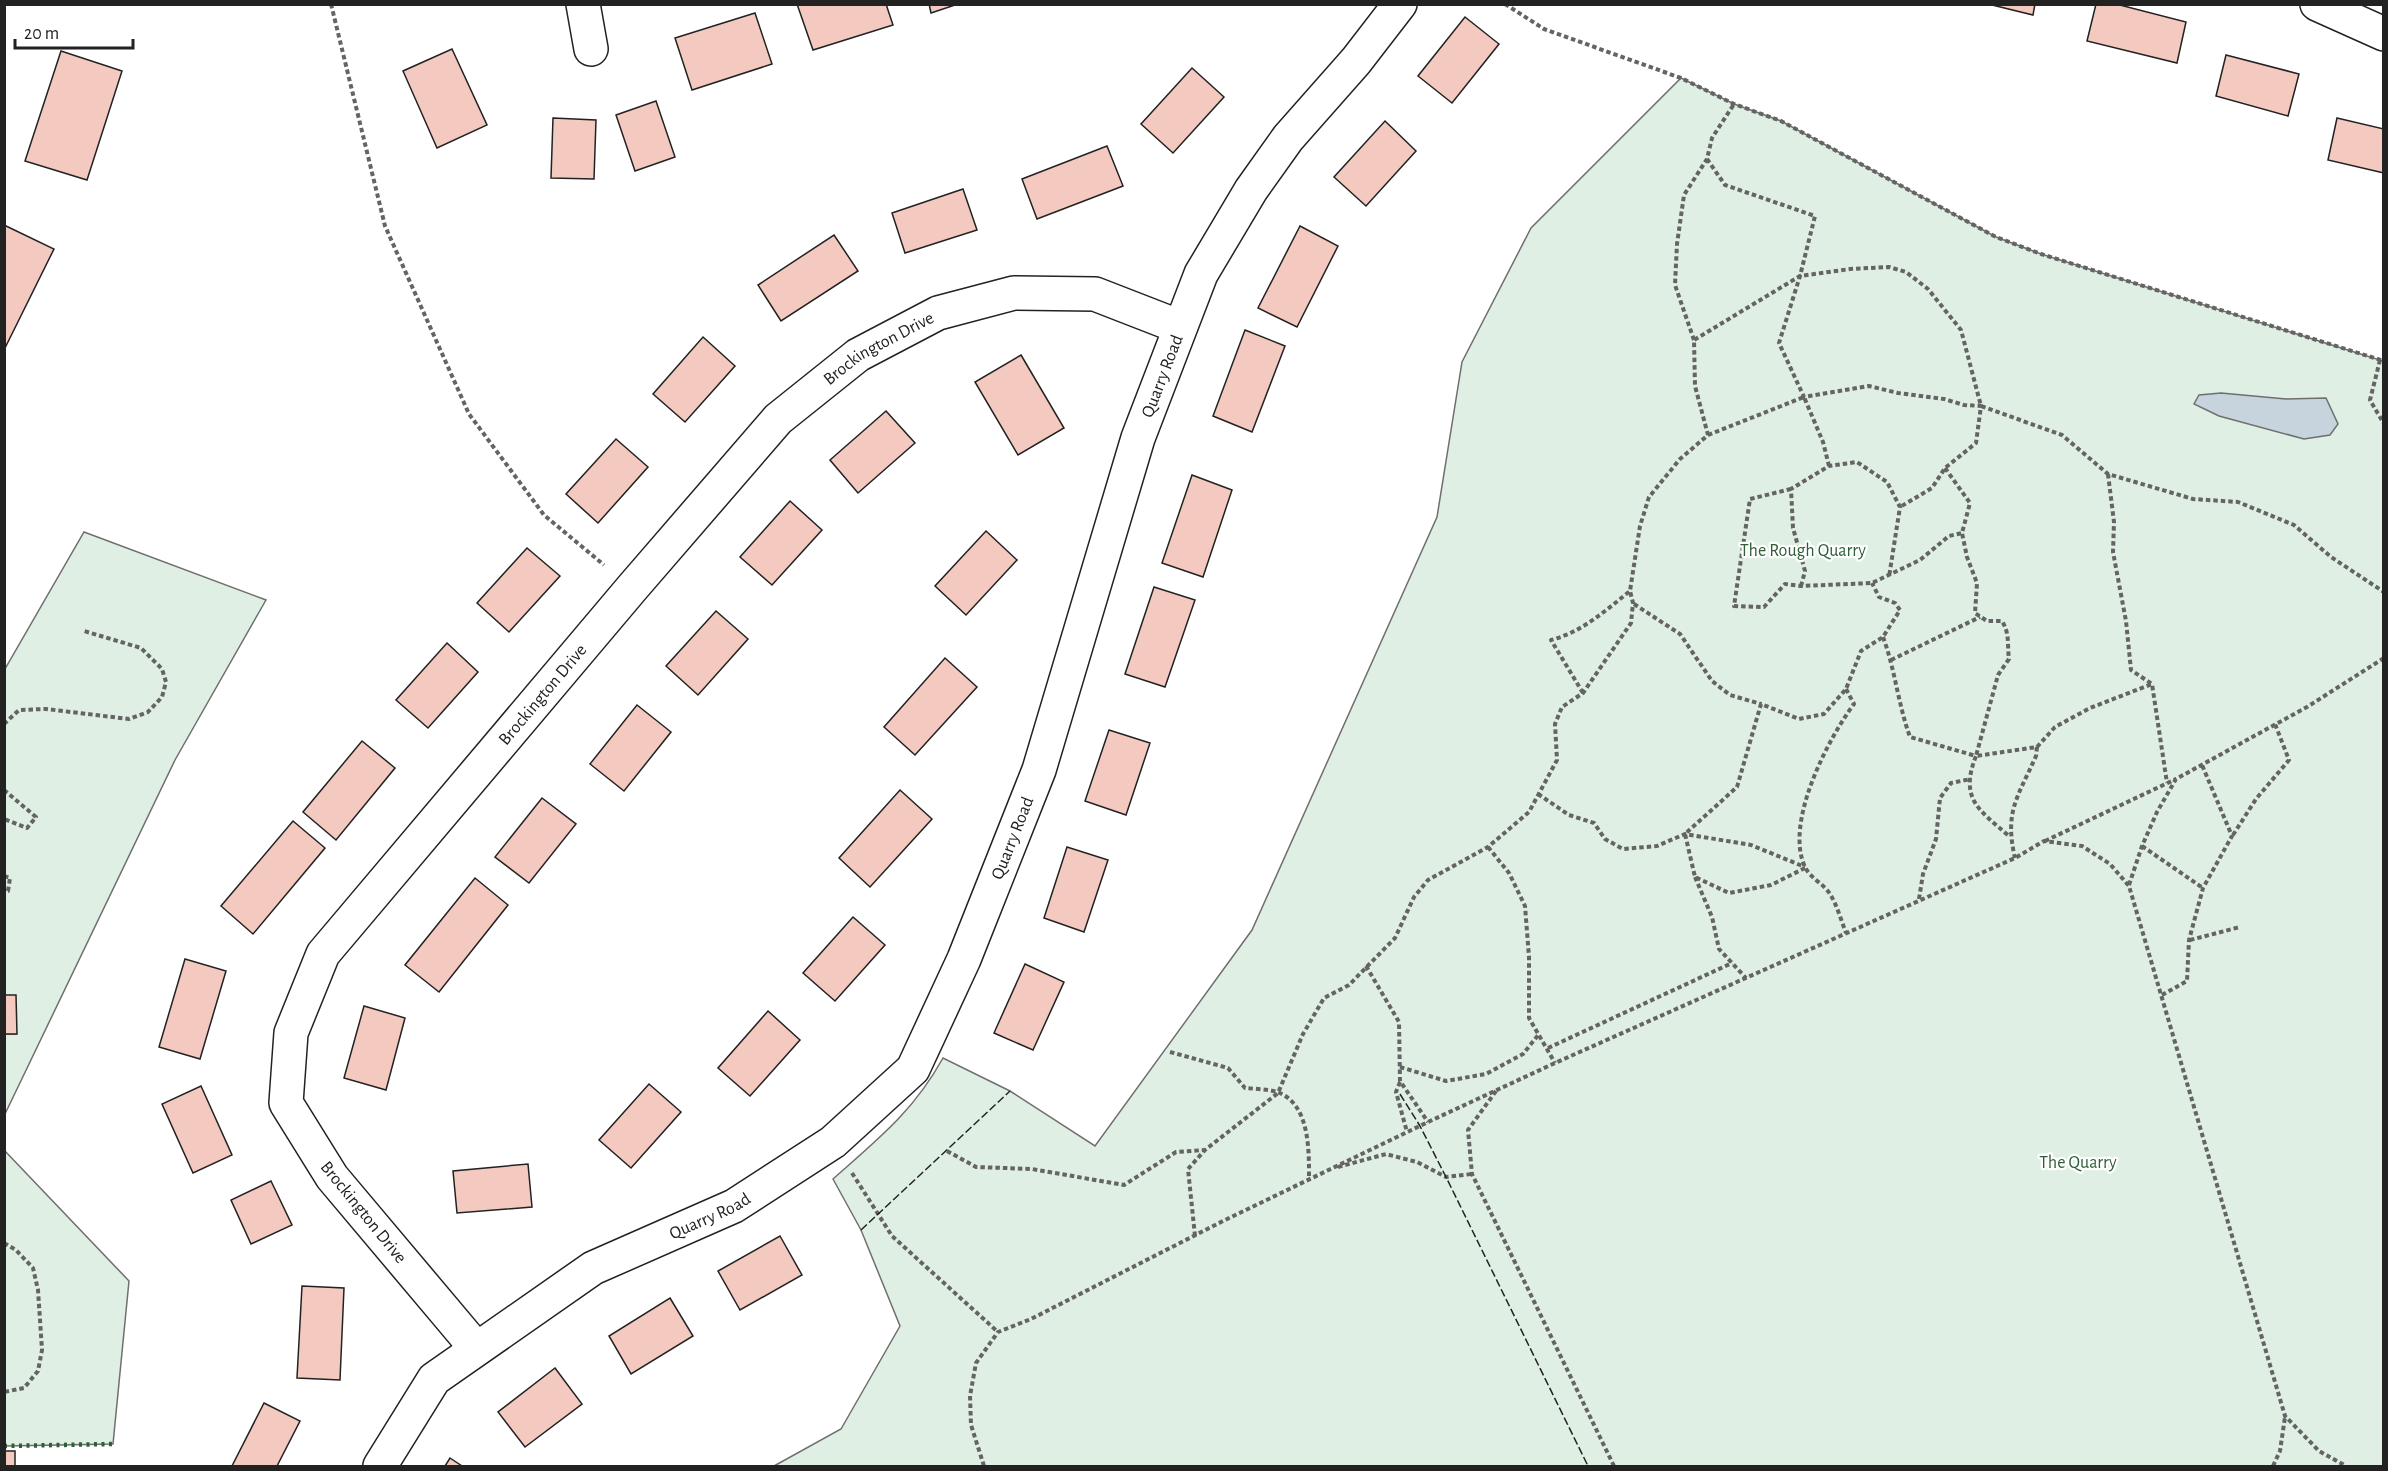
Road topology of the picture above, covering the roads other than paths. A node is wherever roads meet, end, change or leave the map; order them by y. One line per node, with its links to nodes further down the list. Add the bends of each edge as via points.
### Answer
1 (583, 4): 5 (street)
2 (1400, 4): 6 (street, Quarry Road, via 1288,138 1251,190 1201,274)
3 (2318, 4): 4 (street)
4 (2369, 22)
5 (591, 49)
6 (1180, 327): 7 (street, Quarry Road, via 1137,438 1039,770 964,959 913,1069 833,1142 734,1206 592,1268); 7 (street, Brockington Drive, via 1095,294 1014,293 938,313 858,355 778,419 323,954 291,1033 286,1104 332,1178)
7 (476, 1348): 8 (street, Quarry Road, via 434,1379)
8 (380, 1467)

